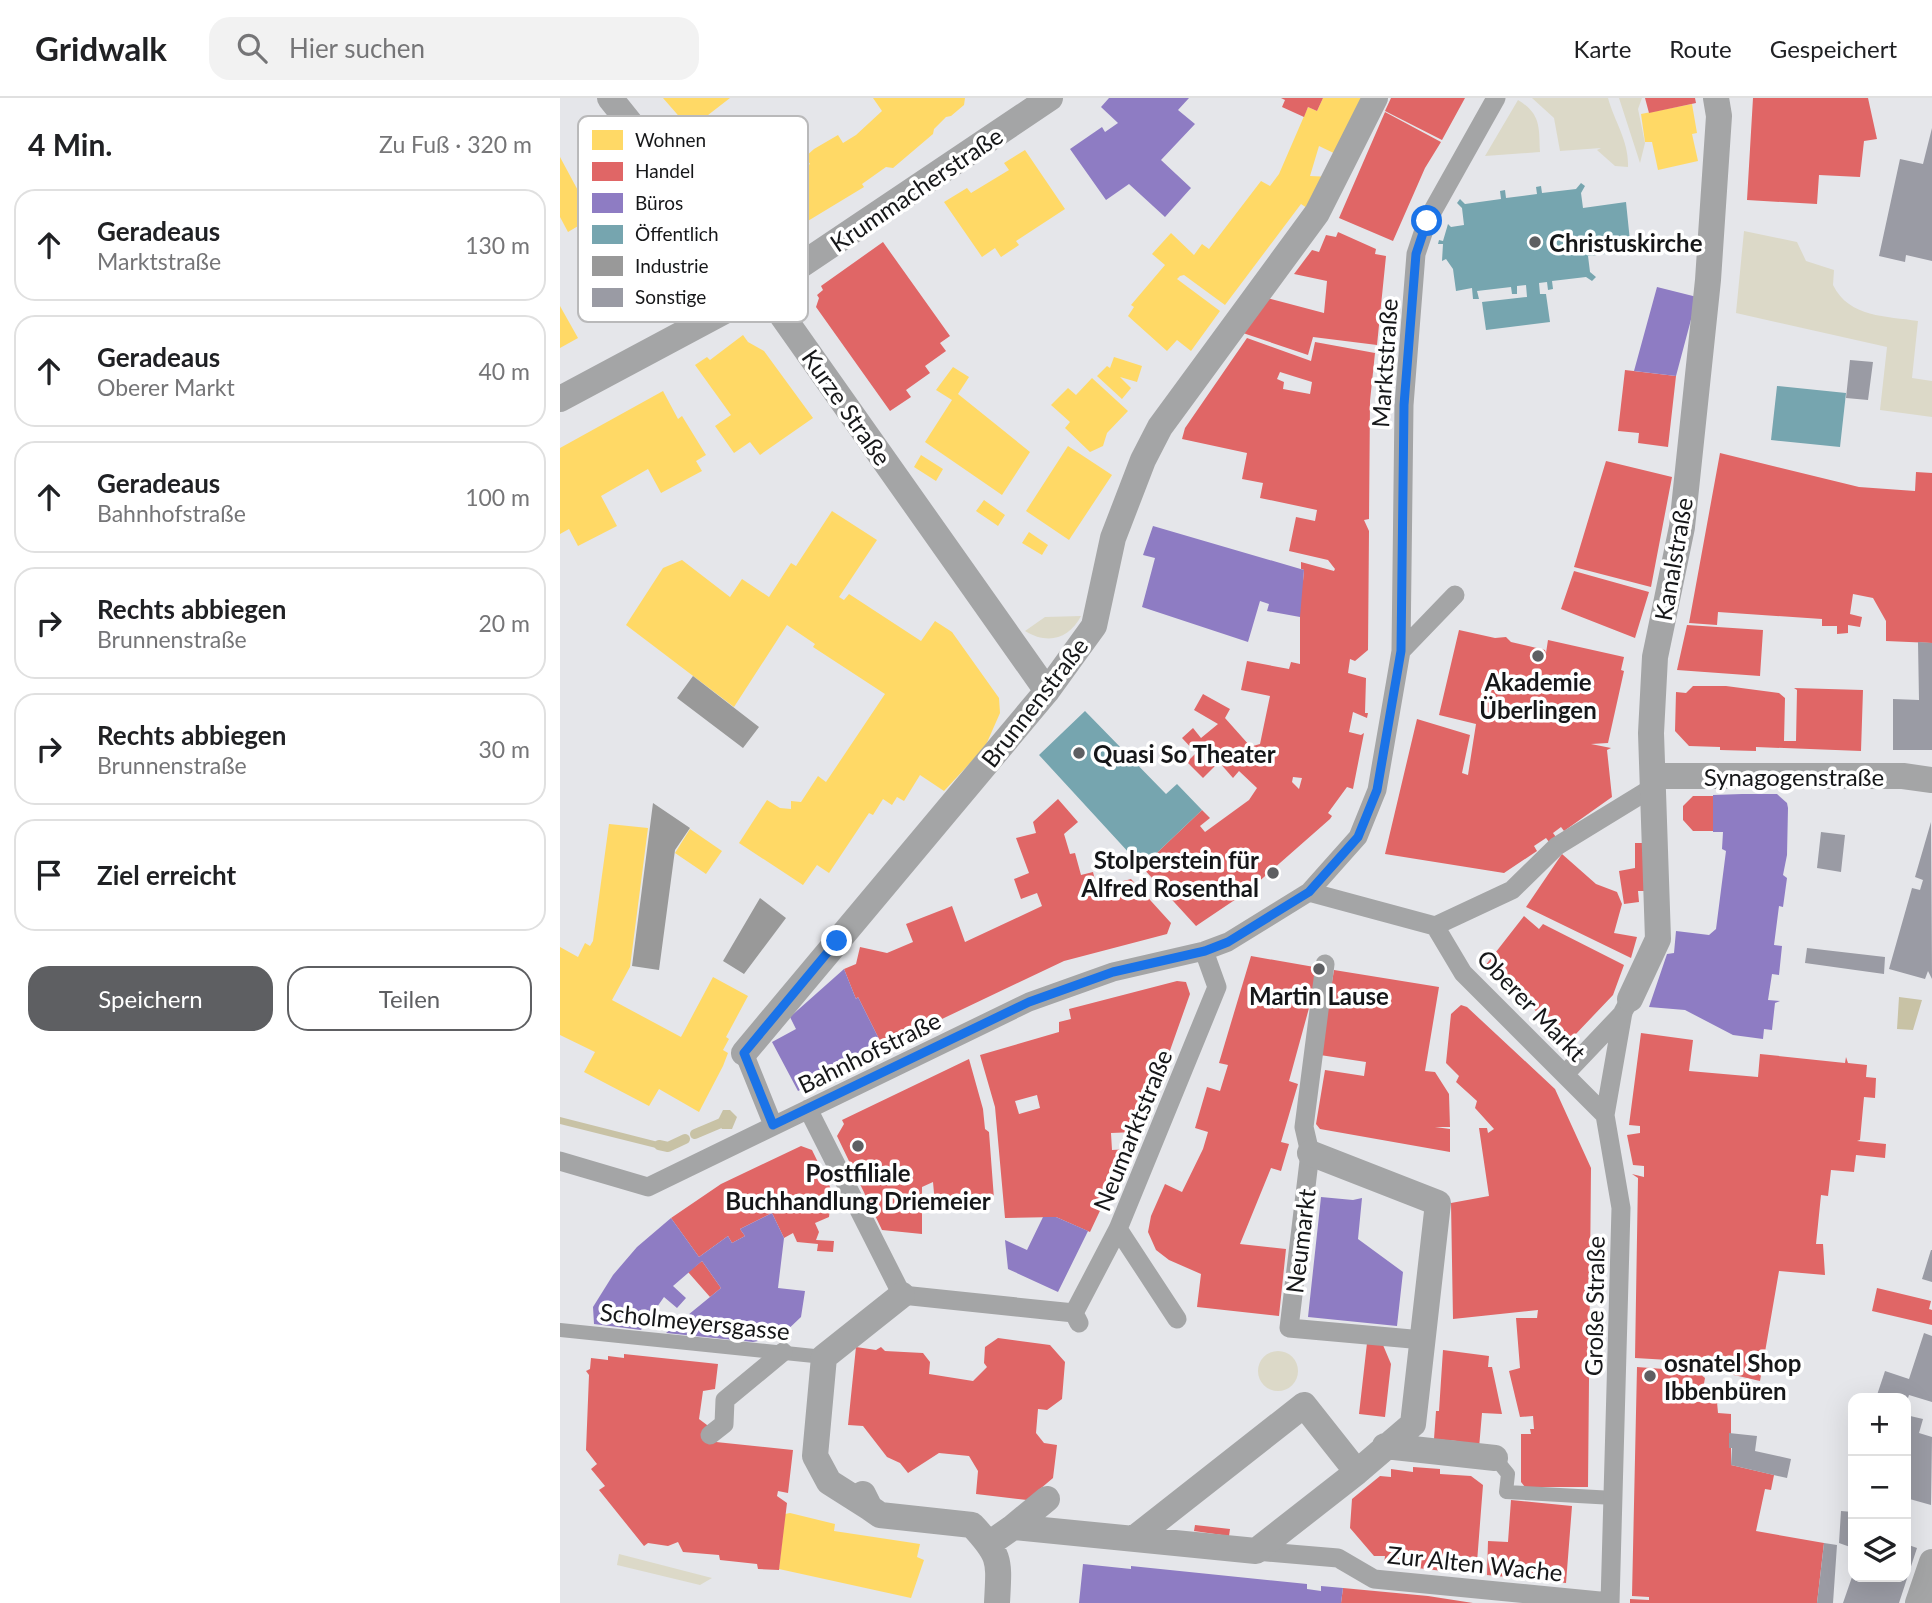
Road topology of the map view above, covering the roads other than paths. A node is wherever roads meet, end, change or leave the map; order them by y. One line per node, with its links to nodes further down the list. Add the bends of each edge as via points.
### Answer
1 (610, 98): 6 (street, Kurze Straße)
2 (1050, 98): 7 (street, Krummacherstraße)
3 (1375, 98): 13 (street, Brunnenstraße, via 1317,213 1160,427 1113,538 1094,626)
4 (1496, 98): 12 (street, Marktstraße, via 1427,221 1416,254 1404,405)
5 (1716, 98): 15 (street, Kanalstraße, via 1719,116 1708,280 1682,527 1655,657 1651,733)
6 (625, 116)
7 (808, 260)
8 (703, 322): 10 (street, Krummacherstraße)
9 (787, 322): 13 (street, Kurze Straße)
10 (560, 399)
11 (1455, 595): 12 (street)
12 (1401, 651): 16 (street, Marktstraße, via 1377,790 1358,837)
13 (1047, 691): 21 (street, Brunnenstraße)
14 (1932, 780): 15 (street, Synagogenstraße, via 1903,776)
15 (1655, 781): 17 (street, via 1557,846 1512,890); 20 (street, Kanalstraße, via 1658,939)
16 (1309, 892): 17 (street); 18 (street, via 1228,942)
17 (1435, 926): 22 (street, Oberer Markt, via 1463,973)
18 (1205, 951): 23 (street, Bahnhofstraße, via 1113,972 1029,1002); 28 (street, Neumarktstraße, via 1217,987)
19 (1325, 964): 26 (street, Neumarkt, via 1304,1127)
20 (1627, 1006): 22 (street); 24 (street, Große Straße)
21 (744, 1053): 25 (street, Brunnenstraße)
22 (1565, 1074): 24 (street, Oberer Markt)
23 (808, 1109): 25 (street, Bahnhofstraße); 29 (street)
24 (1605, 1115): 39 (street, Große Straße, via 1621,1208)
25 (773, 1125): 27 (street, Bahnhofstraße, via 648,1186)
26 (1310, 1153): 32 (street, via 1438,1203); 32 (street, Neumarkt, via 1289,1328)
27 (560, 1161)
28 (1118, 1229): 29 (street, Neumarktstraße, via 1077,1318); 30 (street, via 1133,1264)
29 (902, 1295): 34 (street)
30 (1177, 1319)
31 (560, 1331): 33 (lane, Scholmeyersgasse)
32 (1423, 1340): 36 (street, via 1413,1423)
33 (783, 1352): 34 (lane, Scholmeyersgasse); 35 (street, via 725,1400 724,1424)
34 (824, 1357): 43 (street, via 815,1456 829,1482 866,1500 880,1515 972,1525)
35 (710, 1435)
36 (1385, 1447): 37 (street); 38 (street)
37 (1495, 1458): 39 (lane, via 1508,1474 1506,1492)
38 (1357, 1472): 42 (street, via 1304,1405); 44 (street)
39 (1614, 1498): 46 (street, Große Straße)
40 (1047, 1499): 41 (street)
41 (1013, 1527): 42 (street); 43 (street)
42 (1136, 1537): 44 (street)
43 (989, 1544): 47 (street, via 999,1560)
44 (1256, 1551): 46 (street, Zur Alten Wache, via 1338,1558 1374,1578)
45 (1932, 1562): 48 (street)
46 (1610, 1602)
47 (997, 1603)
48 (1919, 1603)

